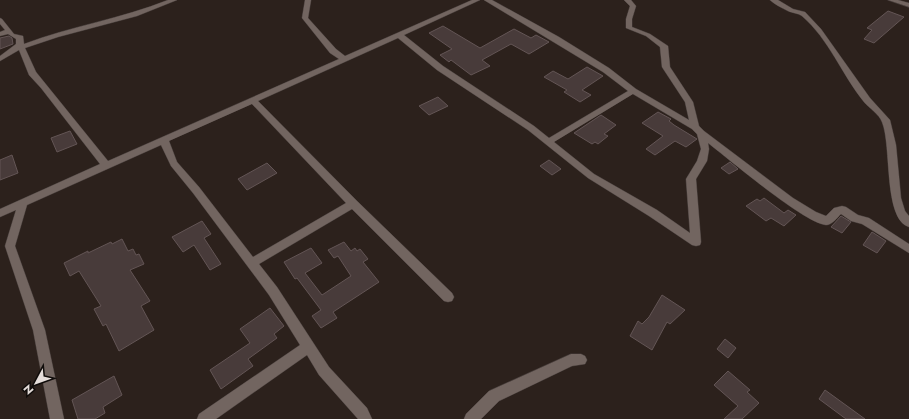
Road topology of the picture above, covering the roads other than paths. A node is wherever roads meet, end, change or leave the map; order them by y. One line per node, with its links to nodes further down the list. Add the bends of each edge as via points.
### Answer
1 (173, 0): 13 (street, via 125,18 61,33)
2 (308, 0): 15 (street, via 305,18 333,51)
3 (477, 0): 12 (street)
4 (487, 0): 16 (street, via 606,70)
5 (627, 0): 18 (street, via 633,6 629,28 648,35 664,46 666,67 689,102)
6 (773, 0): 25 (street, via 791,10 803,13 819,30 866,100 886,120 892,145 896,198 900,212)
7 (891, 0): 8 (street)
8 (909, 5)
9 (0, 20): 10 (street)
10 (10, 31): 11 (street); 13 (street, via 12,35 20,38)
11 (0, 34)
12 (399, 35): 15 (street); 20 (street, via 440,68)
13 (19, 48): 14 (street); 21 (street, via 32,73)
14 (0, 59)
15 (345, 59): 17 (street)
16 (633, 91): 18 (street); 20 (street)
17 (253, 100): 19 (street); 23 (street)
18 (698, 130): 20 (street, via 704,144 704,155 692,179 696,242 590,176); 26 (street, via 772,188 812,215 828,221 842,210)
19 (164, 140): 21 (street); 27 (street, via 174,164)
20 (548, 142)
21 (106, 165): 22 (street)
22 (23, 202): 24 (street); 31 (street, via 10,246 39,330)
23 (353, 204): 27 (street); 28 (street)
24 (0, 213)
25 (909, 222)
26 (909, 249)
27 (252, 263): 29 (street)
28 (448, 297)
29 (309, 346): 32 (street); 33 (street, via 324,371)
30 (581, 360): 34 (street, via 571,360 494,396)
31 (57, 419)
32 (204, 419)
33 (365, 419)
34 (471, 419)

